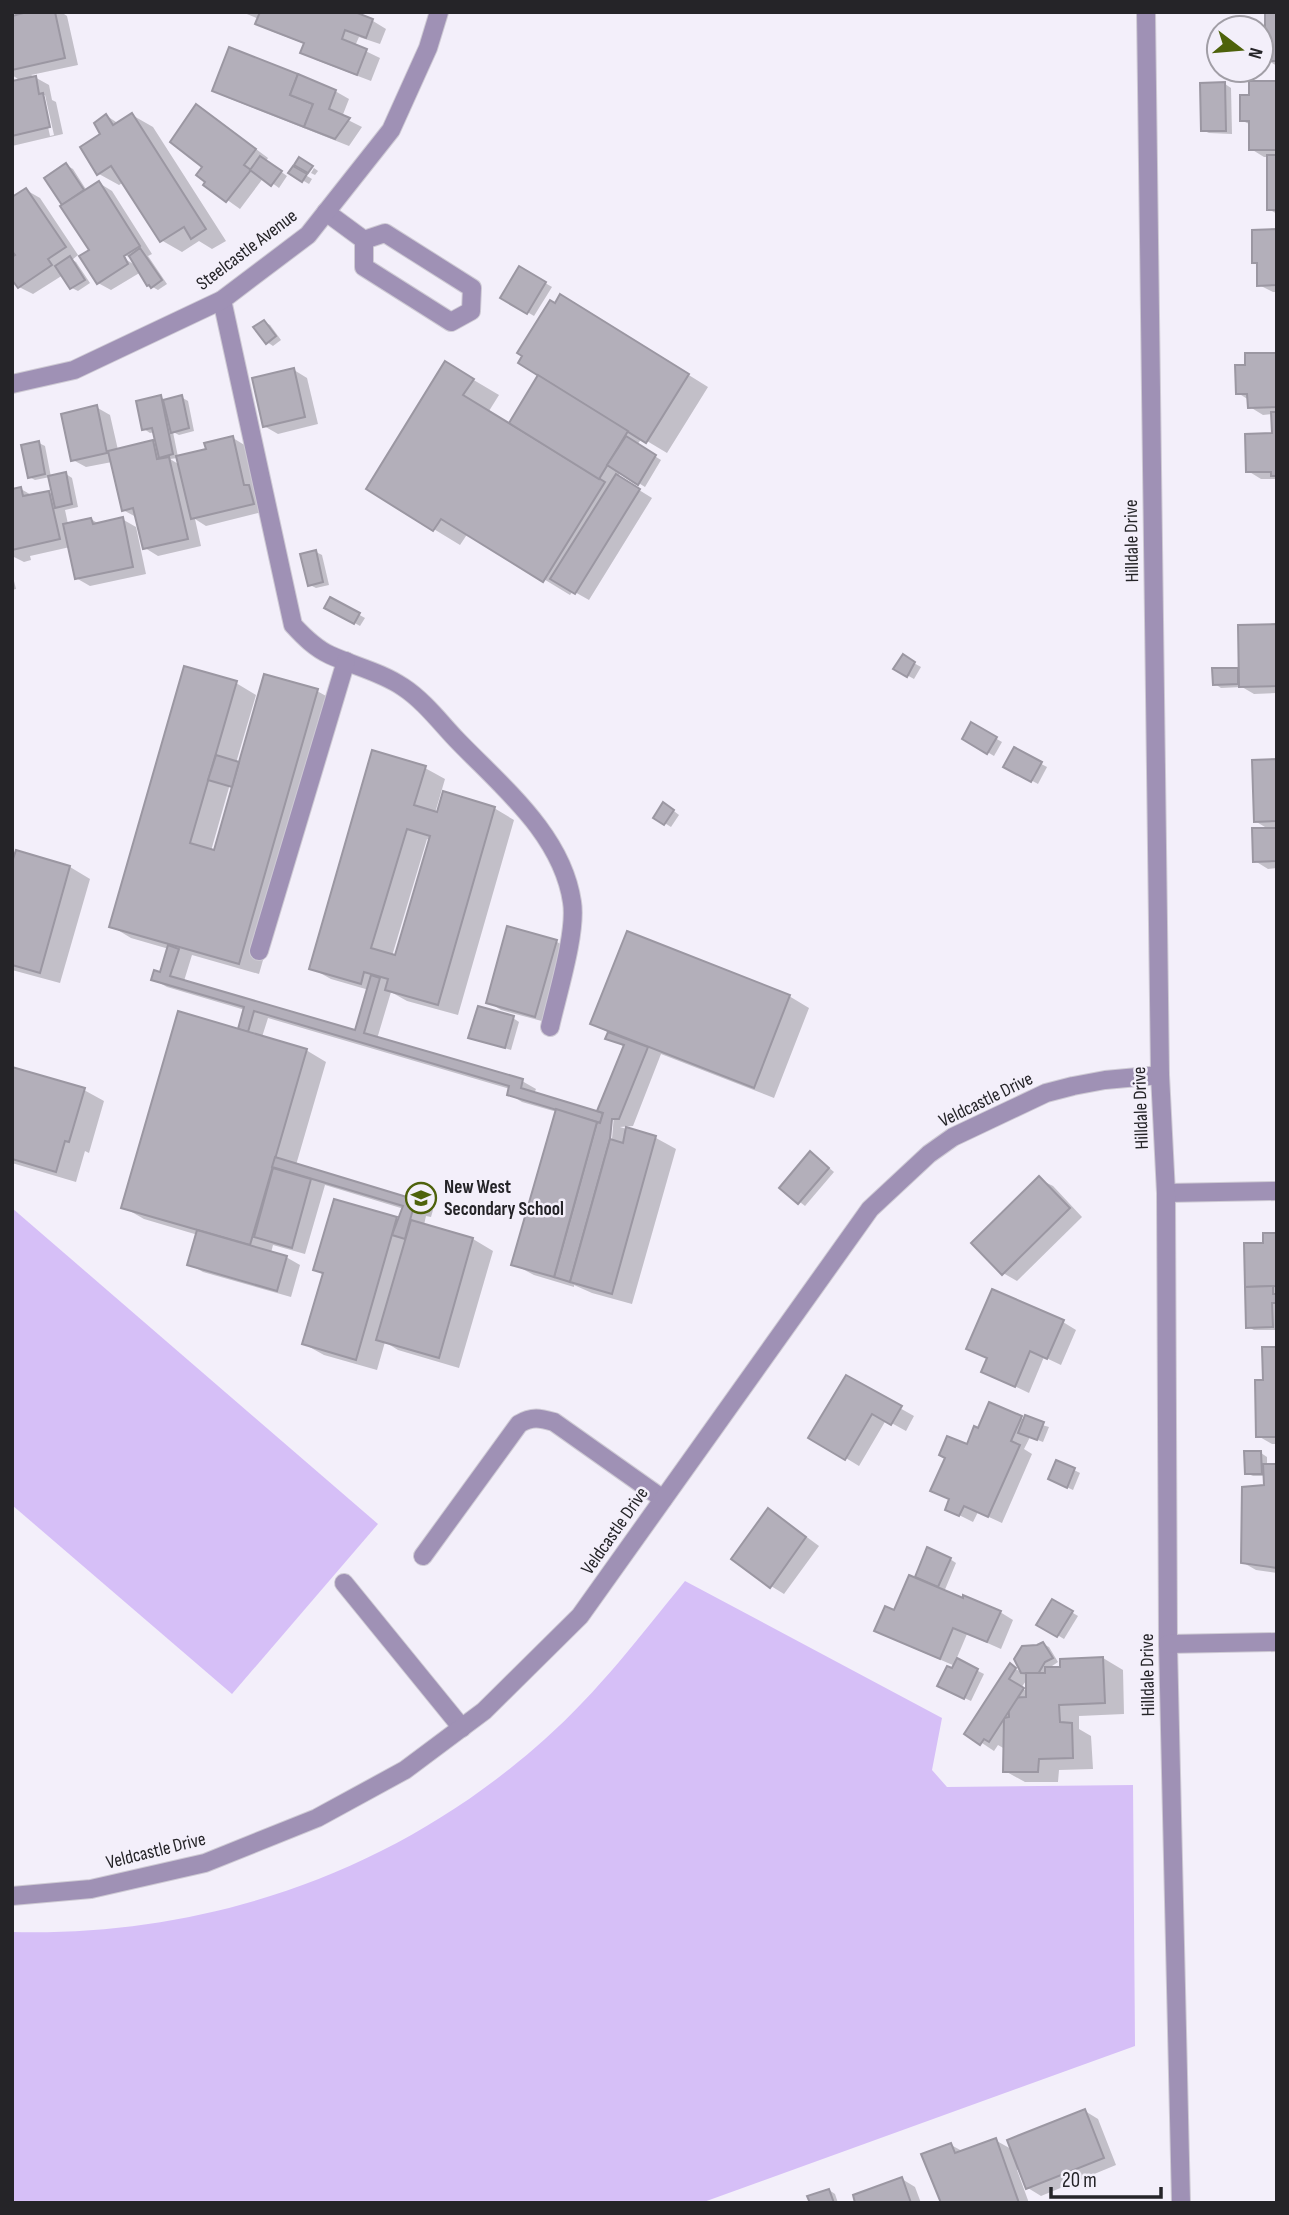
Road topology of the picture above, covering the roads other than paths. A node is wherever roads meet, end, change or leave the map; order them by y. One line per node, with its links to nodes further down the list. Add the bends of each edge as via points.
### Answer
1 (439, 12): 3 (street, Steelcastle Avenue, via 391,131)
2 (1146, 12): 10 (street, Hilldale Drive)
3 (326, 212): 4 (street); 5 (street, Steelcastle Avenue, via 308,235)
4 (364, 240): 4 (street, via 385,233 472,288 471,311 451,322 364,267)
5 (222, 300): 6 (street, Steelcastle Avenue, via 74,370); 7 (street, via 293,625 308,641)
6 (12, 384)
7 (346, 661): 8 (street); 9 (street, via 404,688 523,808 552,845 573,904)
8 (260, 951)
9 (550, 1027)
10 (1160, 1075): 12 (street, Hilldale Drive); 13 (street, Veldcastle Drive, via 1105,1080 1046,1093 953,1137 929,1154 870,1209)
11 (1277, 1191): 12 (street)
12 (1166, 1193): 17 (street, Hilldale Drive)
13 (663, 1499): 14 (street, via 554,1422 528,1419 519,1424); 18 (street, Veldcastle Drive, via 580,1615)
14 (423, 1556)
15 (344, 1583): 18 (street)
16 (1277, 1642): 17 (street)
17 (1168, 1644): 20 (street, Hilldale Drive)
18 (462, 1728): 19 (street, Veldcastle Drive, via 405,1770 317,1818 205,1863 92,1889)
19 (12, 1896)
20 (1181, 2203)

